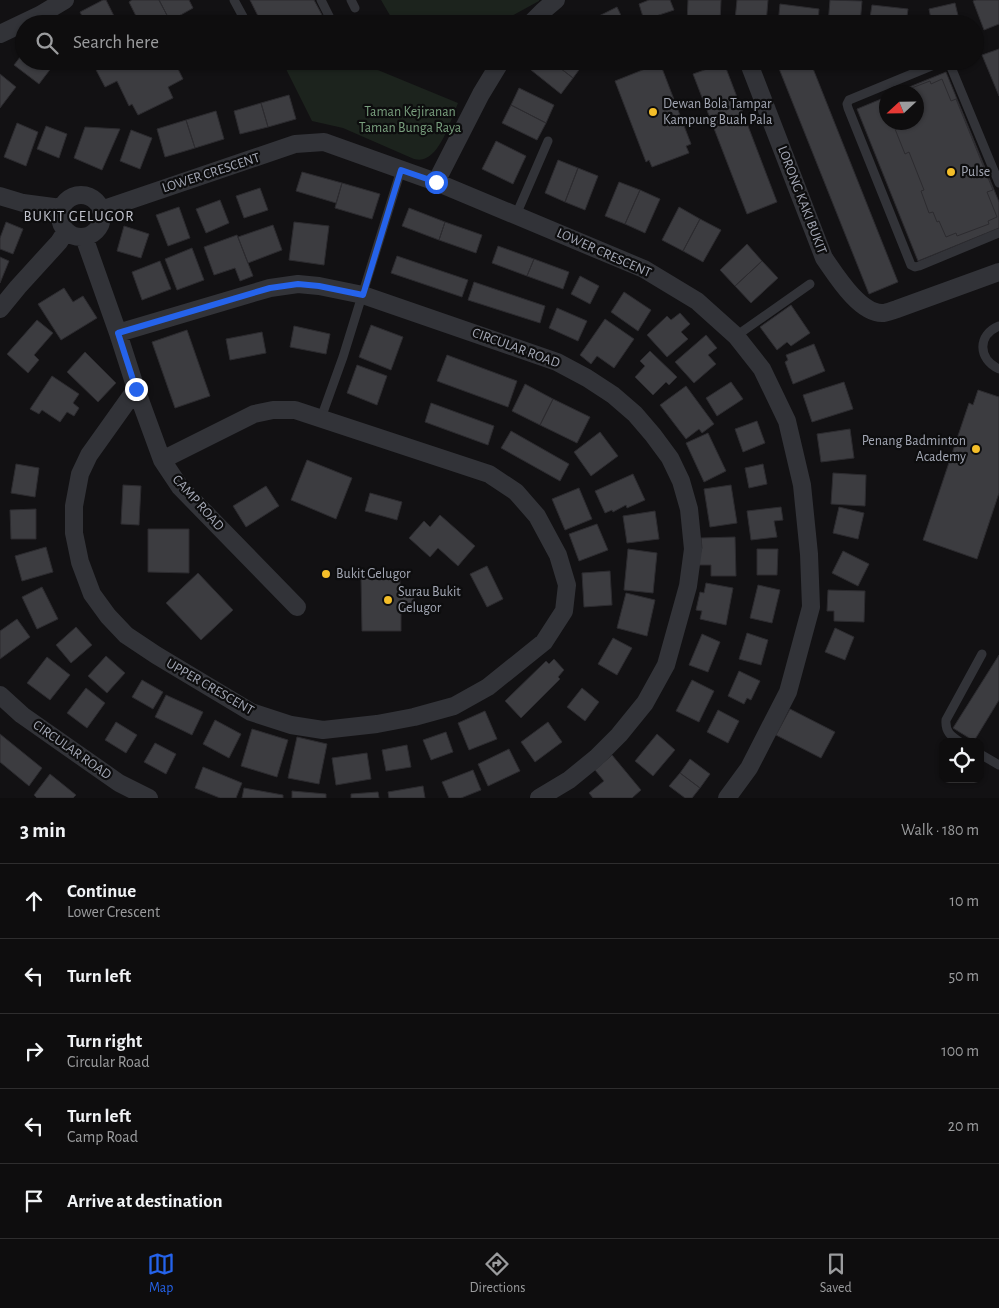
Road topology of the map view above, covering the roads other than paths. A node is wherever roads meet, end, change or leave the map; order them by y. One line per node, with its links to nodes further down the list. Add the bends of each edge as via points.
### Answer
1 (65, 0): 5 (street)
2 (234, 0): 6 (lane)
3 (556, 0): 8 (street)
4 (325, 1): 7 (lane)
5 (38, 15)
6 (242, 15)
7 (330, 15)
8 (538, 15)
9 (15, 26): 10 (street)
10 (0, 34)
11 (496, 70): 17 (street)
12 (751, 70): 26 (street, LORONG KAKI BUKIT, via 824,258 858,302 882,313)
13 (922, 70): 24 (lane, via 849,100 847,104 911,265 919,266)
14 (952, 70): 18 (lane)
15 (548, 141): 22 (lane)
16 (401, 170): 17 (street, LOWER CRESCENT); 21 (street, LOWER CRESCENT, via 324,142 295,144); 28 (lane)
17 (436, 182): 22 (street, LOWER CRESCENT)
18 (999, 183)
19 (0, 196): 20 (street)
20 (61, 208): 21 (street, via 69,198 82,195 94,199); 23 (street, via 60,220)
21 (101, 210): 25 (street, via 101,224)
22 (516, 215): 32 (street, LOWER CRESCENT, via 644,269 696,301)
23 (66, 231): 25 (street); 29 (street)
24 (999, 233)
25 (84, 237): 31 (street, CAMP ROAD)
26 (999, 272)
27 (810, 284): 32 (lane)
28 (363, 295): 31 (street, CIRCULAR ROAD, via 298,284 270,288); 35 (lane); 44 (street, CIRCULAR ROAD, via 557,362 587,378 635,414 670,458 682,481 693,549 688,586 666,665 645,703 619,735 569,780)
29 (0, 309)
30 (999, 326): 33 (lane, via 986,334 983,348 988,361)
31 (118, 333): 34 (street, CAMP ROAD)
32 (736, 336): 45 (street, LOWER CRESCENT, via 762,369 787,421 802,485 811,607 788,692 749,768)
33 (999, 369)
34 (136, 389): 35 (street, UPPER CRESCENT, via 89,455 80,474 74,506 74,533 92,594 126,635 251,712 291,725 323,730 414,717 454,706 488,688 544,642 564,611 567,585 558,555 537,516 516,492 489,474); 36 (street, CAMP ROAD)
35 (321, 418): 36 (street, UPPER CRESCENT, via 295,410 254,414)
36 (162, 460): 37 (street, CAMP ROAD, via 180,487)
37 (297, 607)
38 (982, 654): 40 (lane, via 946,720 948,732)
39 (0, 695): 43 (street, CIRCULAR ROAD, via 22,715 119,783)
40 (954, 738)
41 (984, 756): 42 (lane)
42 (999, 765)
43 (149, 798)
44 (539, 798)
45 (727, 798)

